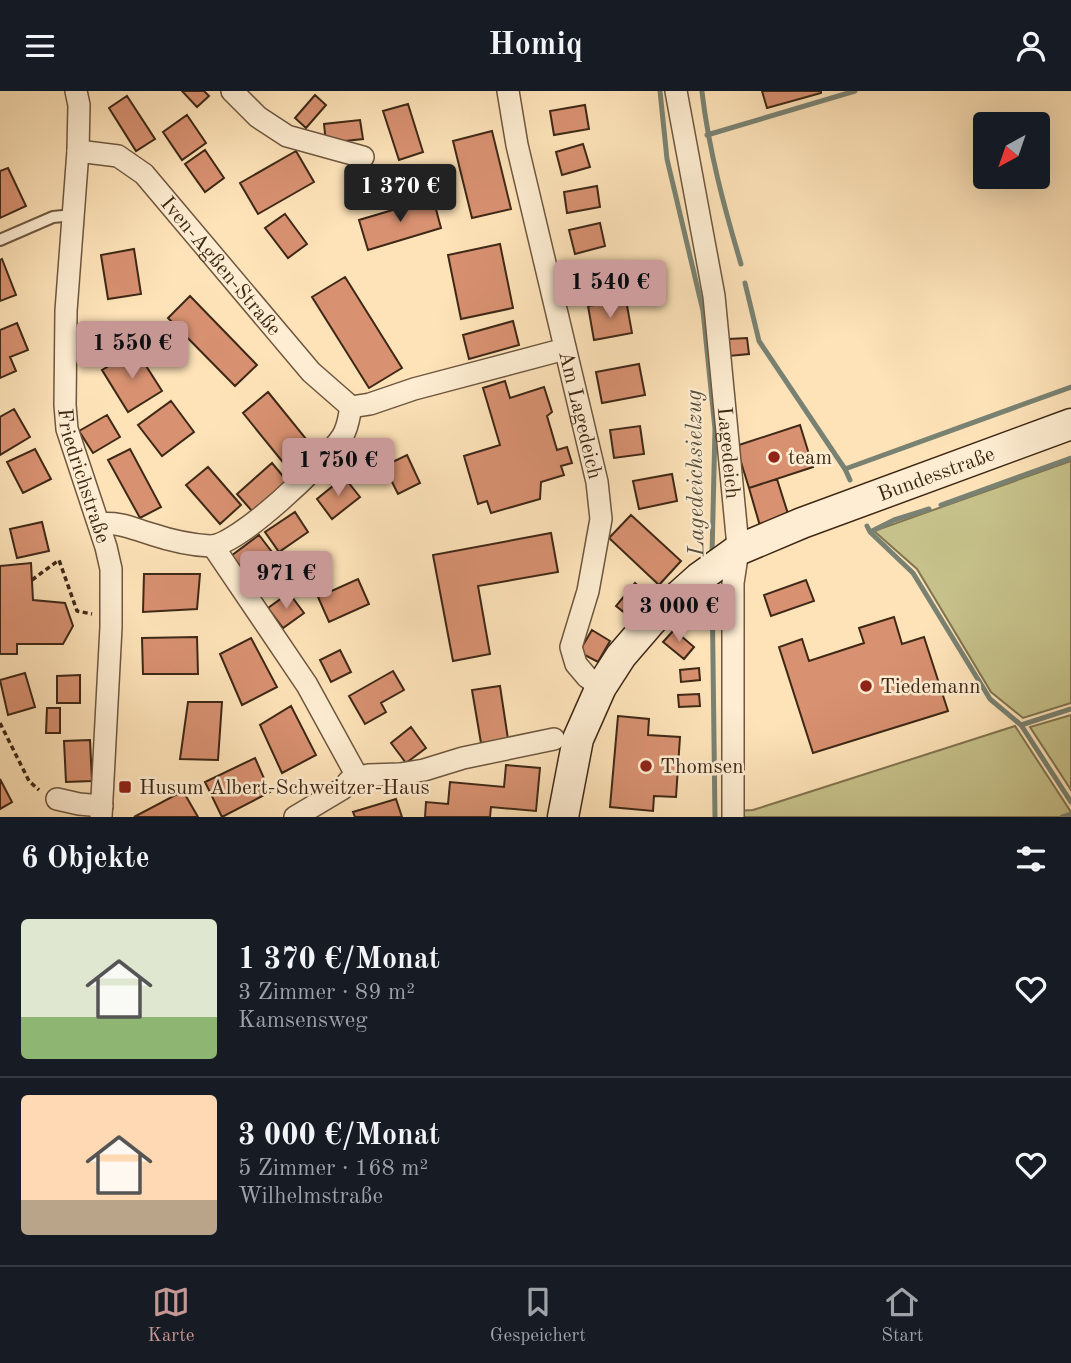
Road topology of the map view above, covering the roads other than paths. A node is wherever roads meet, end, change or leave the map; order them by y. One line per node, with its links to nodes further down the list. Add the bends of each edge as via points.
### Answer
1 (76, 91): 5 (street, Friedrichstraße)
2 (232, 91): 6 (street, via 258,117 287,136)
3 (508, 91): 9 (street, Am Lagedeich)
4 (676, 91): 14 (street, Lagedeich, via 714,296)
5 (78, 151): 7 (street, Friedrichstraße); 10 (street, Iven-Agßen-Straße, via 118,156 144,174 311,372)
6 (363, 157)
7 (73, 215): 8 (lane, via 53,217); 12 (street, Friedrichstraße, via 66,311 67,429)
8 (0, 240)
9 (565, 349): 10 (street); 15 (street, Am Lagedeich, via 597,482 601,519 588,591 571,647 576,664)
10 (351, 407): 13 (street, via 342,437 314,469 251,524)
11 (1071, 424): 14 (street, Bundesstraße)
12 (99, 524): 13 (street, via 116,522 174,541); 19 (street, Friedrichstraße, via 111,569)
13 (213, 546): 17 (street, via 307,685)
14 (738, 550): 15 (street, Bundesstraße, via 652,621); 22 (street, Lagedeich, via 733,583)
15 (601, 687): 21 (street, Bundesstraße, via 578,739)
16 (554, 739): 17 (street, via 424,769)
17 (358, 778): 20 (street)
18 (57, 799): 19 (street)
19 (102, 812)
20 (299, 816)
21 (563, 817)
22 (733, 817)

